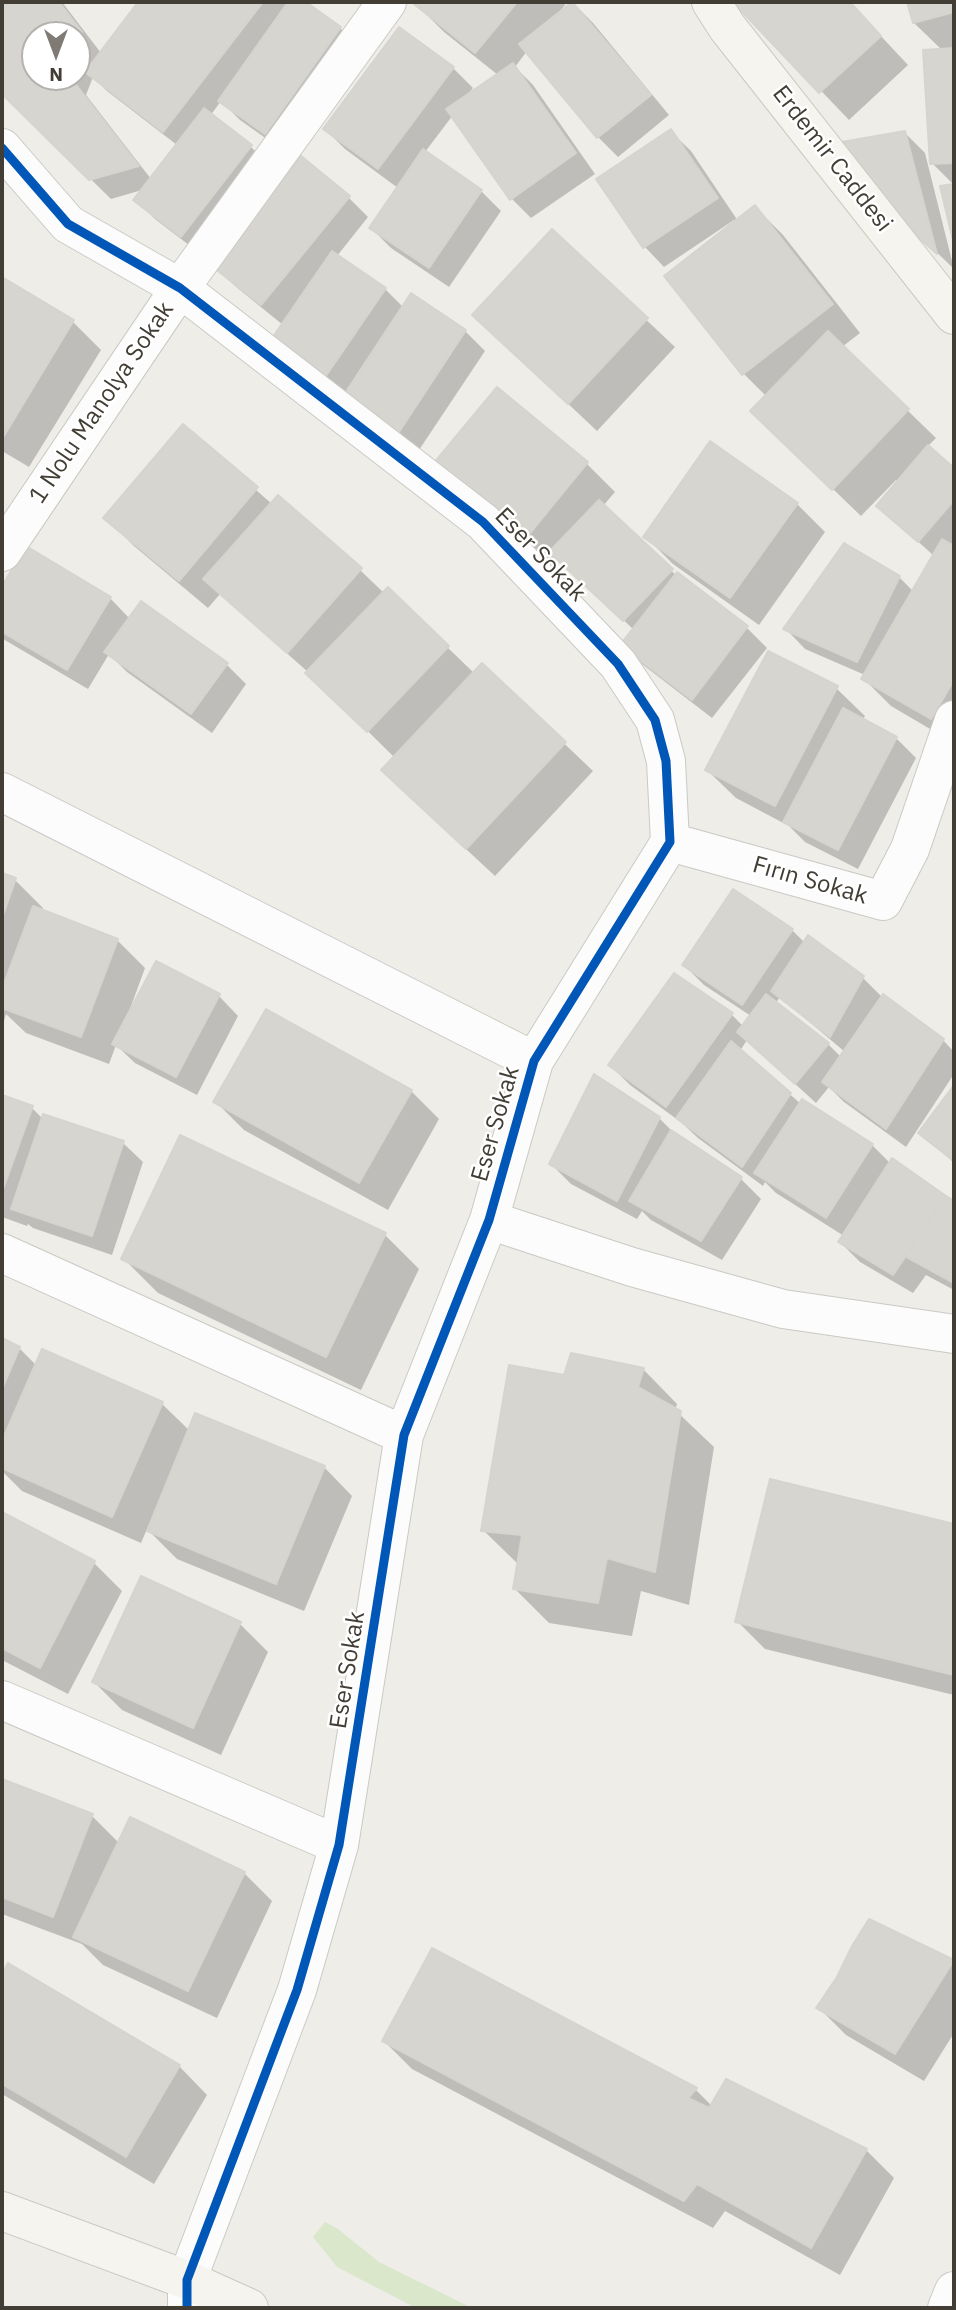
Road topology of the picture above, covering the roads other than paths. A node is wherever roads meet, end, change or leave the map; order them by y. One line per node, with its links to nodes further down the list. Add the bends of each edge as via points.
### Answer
1 (387, 2): 4 (street)
2 (711, 2): 5 (main road, Erdemir Caddesi)
3 (2, 148): 4 (street, Eser Sokak, via 68,225)
4 (180, 288): 6 (street, 1 Nolu Manolya Sokak); 9 (street, Eser Sokak, via 483,522 618,664 657,730 666,761)
5 (954, 315)
6 (2, 552)
7 (954, 720): 9 (street, Fırın Sokak, via 911,849 883,901)
8 (2, 792): 10 (street)
9 (670, 842): 10 (street, Eser Sokak)
10 (534, 1061): 11 (street, Eser Sokak)
11 (489, 1220): 13 (street, via 632,1267 783,1309); 14 (street, Eser Sokak)
12 (2, 1253): 14 (street)
13 (954, 1334)
14 (404, 1435): 16 (street, Eser Sokak)
15 (2, 1700): 16 (street)
16 (339, 1845): 19 (street, Eser Sokak, via 297,1990)
17 (2, 2211): 19 (main road)
18 (954, 2291): 21 (street)
19 (187, 2294): 20 (main road)
20 (249, 2308)
21 (947, 2308)

